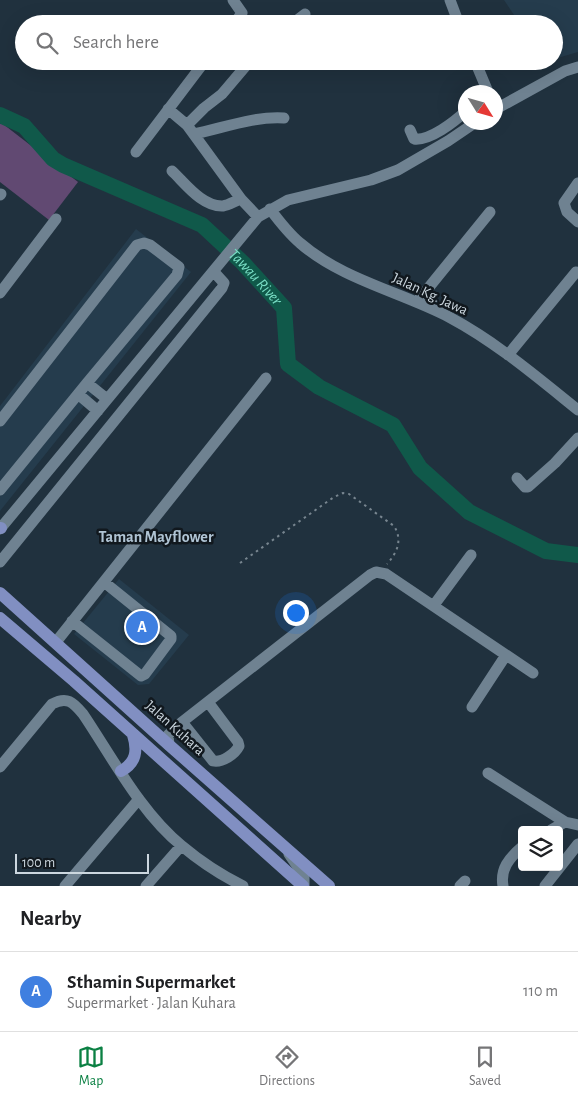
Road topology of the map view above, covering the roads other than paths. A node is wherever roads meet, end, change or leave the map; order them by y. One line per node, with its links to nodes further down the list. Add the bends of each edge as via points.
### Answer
1 (232, 0): 3 (street)
2 (450, 0): 4 (street)
3 (241, 15)
4 (456, 15)
5 (578, 67): 10 (street)
6 (198, 70): 11 (street)
7 (242, 70): 14 (street, via 222,94 204,108)
8 (478, 70): 9 (street)
9 (484, 85)
10 (503, 104)
11 (168, 110): 14 (street); 17 (street)
12 (458, 117): 15 (street, via 423,138 414,139)
13 (284, 118): 14 (street)
14 (190, 130): 20 (street)
15 (410, 130)
16 (465, 130): 21 (street, via 398,170 371,180 288,200)
17 (136, 152)
18 (172, 171): 20 (street, via 202,199 215,205 225,206)
19 (578, 183): 25 (street, via 564,203 567,212)
20 (241, 199): 23 (street)
21 (270, 209): 23 (street); 29 (street, Jalan Kg. Jawa, via 287,231 317,256)
22 (490, 212): 29 (street)
23 (258, 216): 26 (street)
24 (56, 219): 28 (street)
25 (578, 222)
26 (214, 272): 30 (street); 32 (street, via 224,283 222,288)
27 (576, 272): 31 (street)
28 (0, 293)
29 (417, 302): 31 (street, Jalan Kg. Jawa, via 466,327)
30 (144, 355): 32 (street); 36 (street)
31 (508, 355): 37 (street, Jalan Kg. Jawa)
32 (159, 366): 44 (street)
33 (266, 378): 47 (street)
34 (87, 383): 35 (street); 36 (street); 39 (street, via 177,275 179,267 150,245 137,245)
35 (78, 394): 38 (street); 42 (street)
36 (108, 400): 38 (street)
37 (578, 410)
38 (98, 411): 43 (street)
39 (0, 421)
40 (578, 438): 41 (street, via 528,487)
41 (517, 478)
42 (0, 490)
43 (0, 530): 44 (street)
44 (15, 544): 46 (street)
45 (471, 555): 49 (street)
46 (0, 562)
47 (104, 582): 51 (street); 51 (street, via 171,636 145,674 141,676)
48 (0, 593): 52 (main road, Jalan Kuhara)
49 (434, 606): 53 (street); 55 (street, via 381,572 370,575)
50 (0, 618): 58 (main road)
51 (72, 621): 52 (street)
52 (56, 642): 59 (main road, Jalan Kuhara)
53 (506, 655): 54 (street); 56 (street)
54 (533, 673)
55 (208, 702): 57 (street); 57 (street, via 238,742 238,750 220,761 213,761)
56 (472, 707)
57 (182, 722): 59 (street, via 168,735)
58 (133, 736): 61 (main road, via 136,745 133,762); 75 (main road)
59 (169, 745): 68 (main road, Jalan Kuhara)
60 (0, 767): 61 (street, via 52,704 68,700 83,714)
61 (121, 772): 63 (street)
62 (488, 773): 64 (street)
63 (139, 799): 69 (street); 72 (street)
64 (565, 822): 65 (street); 66 (street)
65 (578, 825)
66 (558, 826)
67 (578, 844): 78 (street)
68 (282, 845): 75 (street, via 304,876); 76 (main road, Jalan Kuhara)
69 (181, 846): 71 (street); 73 (street)
70 (518, 850): 77 (street, via 502,871)
71 (225, 882): 74 (street)
72 (65, 886)
73 (146, 886)
74 (243, 886)
75 (304, 886)
76 (329, 886)
77 (503, 886)
78 (545, 886)

